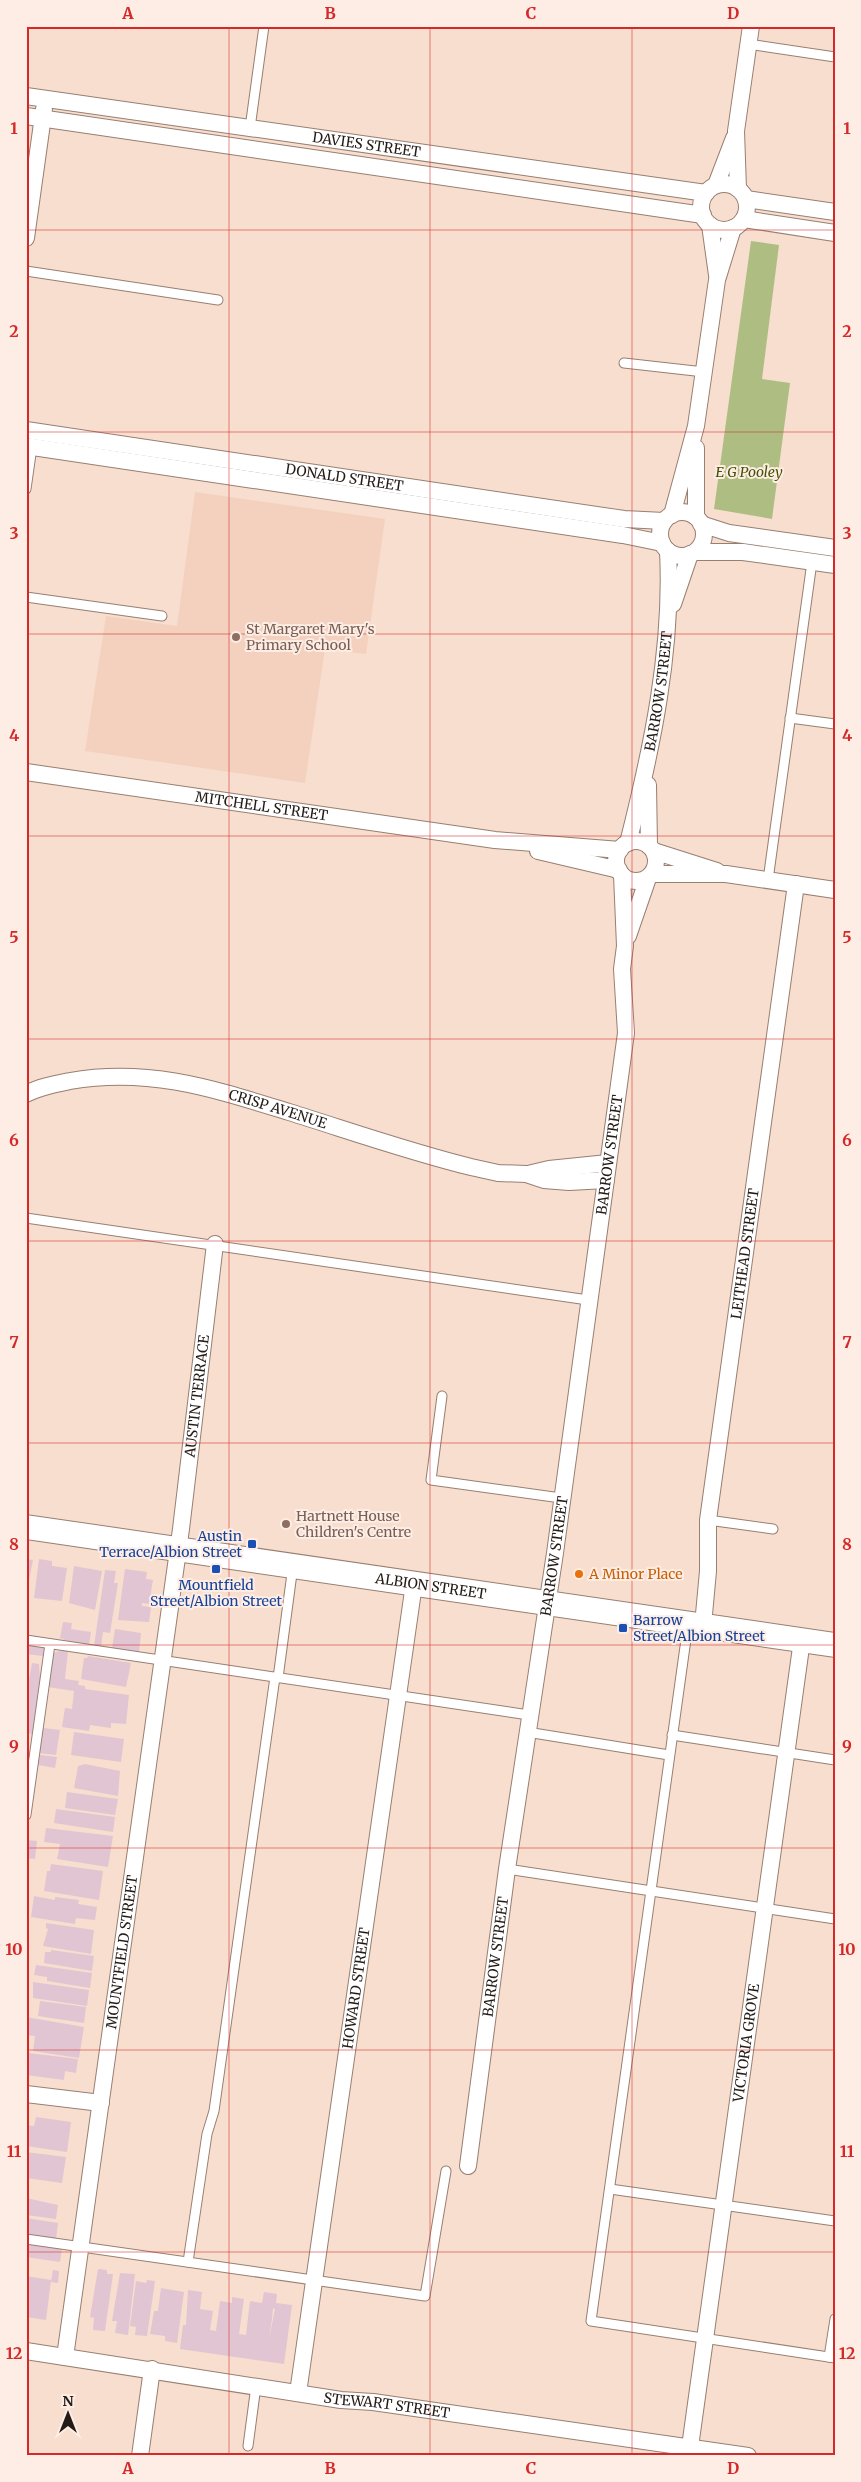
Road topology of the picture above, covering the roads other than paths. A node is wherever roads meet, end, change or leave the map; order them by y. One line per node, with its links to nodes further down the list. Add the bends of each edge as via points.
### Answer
1 (264, 26): 9 (lane)
2 (751, 26): 3 (street)
3 (748, 44): 4 (lane); 10 (street)
4 (835, 58)
5 (26, 96): 6 (street, DAVIES STREET)
6 (46, 98): 8 (street); 9 (street, DAVIES STREET)
7 (26, 116): 8 (street, DAVIES STREET)
8 (43, 119): 14 (street, DAVIES STREET, via 246,146); 17 (street)
9 (250, 128): 11 (street, DAVIES STREET)
10 (736, 131): 11 (street); 12 (street)
11 (711, 189): 12 (street, via 728,184); 14 (street, via 702,200)
12 (742, 194): 13 (street); 15 (street, via 747,212)
13 (835, 212)
14 (706, 220): 15 (street, via 721,230); 19 (street)
15 (739, 223): 16 (street); 19 (street)
16 (835, 233)
17 (26, 238)
18 (26, 271): 20 (lane)
19 (717, 280): 22 (street)
20 (218, 300)
21 (624, 363): 22 (lane)
22 (704, 372): 23 (street)
23 (696, 426): 29 (street); 30 (street)
24 (26, 430): 26 (street, DONALD STREET)
25 (29, 446): 27 (lane); 28 (street, DONALD STREET)
26 (331, 474): 28 (street); 29 (street, DONALD STREET, via 624,519)
27 (26, 489)
28 (329, 491): 31 (street, DONALD STREET)
29 (668, 518): 30 (street, via 684,512); 31 (street, via 661,528)
30 (699, 521): 32 (street, via 729,533); 33 (street, via 704,536 699,548)
31 (665, 547): 33 (street, via 679,555); 37 (street, BARROW STREET)
32 (835, 548)
33 (692, 553): 34 (street, via 743,552); 37 (street, BARROW STREET)
34 (812, 562): 35 (street); 39 (lane)
35 (835, 566)
36 (26, 597): 38 (lane)
37 (670, 613): 41 (street, BARROW STREET)
38 (162, 616)
39 (790, 718): 40 (lane); 49 (lane)
40 (835, 724)
41 (647, 771): 44 (street, BARROW STREET); 45 (street, BARROW STREET)
42 (26, 772): 43 (street, MITCHELL STREET)
43 (495, 840): 44 (street, MITCHELL STREET); 46 (street, MITCHELL STREET)
44 (624, 846): 45 (street, via 639,841); 46 (street, via 616,860)
45 (652, 848): 47 (street); 48 (street, via 656,862)
46 (620, 872): 48 (street, via 637,881); 52 (street, BARROW STREET)
47 (726, 874): 48 (street); 49 (street)
48 (650, 876): 52 (street, BARROW STREET)
49 (768, 880): 50 (street)
50 (796, 884): 51 (street); 62 (street, LEITHEAD STREET)
51 (835, 890)
52 (625, 946): 54 (street, BARROW STREET, via 622,970 626,1033)
53 (26, 1094): 55 (street, CRISP AVENUE, via 94,1077 164,1079 229,1093 444,1161)
54 (608, 1163): 55 (street, CRISP AVENUE); 56 (street, BARROW STREET)
55 (526, 1174): 56 (street, CRISP AVENUE, via 544,1180 569,1182)
56 (606, 1180): 59 (street, BARROW STREET)
57 (26, 1218): 58 (lane)
58 (215, 1244): 59 (lane); 65 (street, AUSTIN TERRACE)
59 (588, 1300): 61 (street, BARROW STREET)
60 (442, 1396): 61 (lane, via 431,1480)
61 (561, 1498): 68 (street, BARROW STREET)
62 (708, 1520): 64 (lane); 69 (street, LEITHEAD STREET, via 708,1571)
63 (26, 1527): 65 (street, ALBION STREET)
64 (773, 1529)
65 (178, 1548): 66 (street, ALBION STREET); 74 (street, MOUNTFIELD STREET)
66 (293, 1566): 67 (street, ALBION STREET); 75 (lane)
67 (414, 1584): 68 (street, ALBION STREET); 76 (street, HOWARD STREET)
68 (548, 1593): 69 (street, ALBION STREET); 77 (street, BARROW STREET)
69 (696, 1624): 71 (street, ALBION STREET); 79 (lane)
70 (26, 1640): 72 (lane)
71 (802, 1640): 73 (street, ALBION STREET); 80 (street, VICTORIA GROVE)
72 (50, 1644): 74 (lane); 83 (lane)
73 (835, 1645)
74 (163, 1661): 75 (lane); 89 (street, MOUNTFIELD STREET)
75 (277, 1677): 76 (lane); 97 (lane, via 214,2111)
76 (398, 1696): 77 (lane); 98 (street, HOWARD STREET)
77 (529, 1715): 78 (street, BARROW STREET)
78 (527, 1732): 81 (lane); 84 (street, BARROW STREET)
79 (672, 1735): 80 (lane); 81 (lane)
80 (786, 1752): 82 (lane); 86 (street, VICTORIA GROVE)
81 (669, 1755): 85 (lane)
82 (835, 1760)
83 (26, 1815)
84 (507, 1869): 85 (lane); 90 (street, BARROW STREET)
85 (650, 1892): 86 (lane); 92 (lane)
86 (764, 1908): 87 (lane); 93 (street, VICTORIA GROVE)
87 (835, 1919)
88 (26, 2094): 89 (street)
89 (101, 2103): 96 (street, MOUNTFIELD STREET)
90 (468, 2166)
91 (446, 2171): 98 (lane, via 425,2296)
92 (610, 2189): 93 (lane); 100 (lane, via 591,2321)
93 (724, 2206): 94 (lane); 100 (street, VICTORIA GROVE)
94 (835, 2221)
95 (26, 2239): 96 (lane)
96 (81, 2247): 97 (lane); 102 (street, MOUNTFIELD STREET)
97 (188, 2262): 98 (lane)
98 (314, 2280): 106 (street, HOWARD STREET)
99 (835, 2319): 103 (lane)
100 (706, 2339): 103 (lane); 108 (street, VICTORIA GROVE)
101 (26, 2351): 102 (street, STEWART STREET)
102 (65, 2356): 104 (street, STEWART STREET)
103 (832, 2357)
104 (152, 2369): 105 (street, STEWART STREET); 110 (street)
105 (256, 2386): 106 (street, STEWART STREET); 107 (lane)
106 (298, 2393): 109 (street, STEWART STREET)
107 (248, 2446)
108 (690, 2447): 109 (street, STEWART STREET); 111 (street, STEWART STREET)
109 (664, 2450)
110 (140, 2456)
111 (748, 2456)

